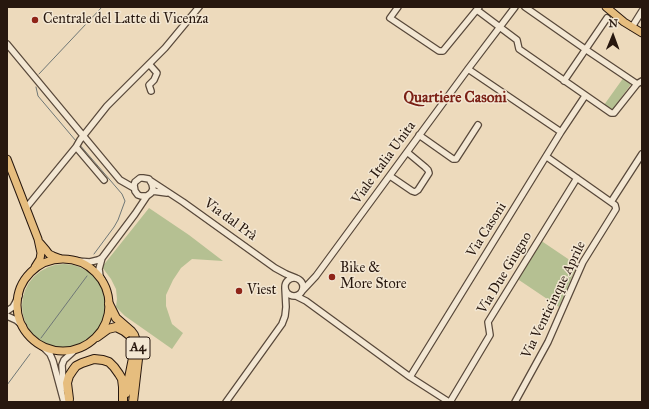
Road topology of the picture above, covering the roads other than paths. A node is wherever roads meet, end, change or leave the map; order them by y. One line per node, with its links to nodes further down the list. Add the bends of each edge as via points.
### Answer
1 (199, 7): 16 (street)
2 (398, 7): 7 (street, via 390,18 439,51 443,51)
3 (515, 7): 11 (street, Viale Italia Unita)
4 (526, 7): 15 (street)
5 (600, 7): 9 (main road)
6 (606, 7): 9 (main road)
7 (478, 9): 11 (street)
8 (642, 11): 12 (street)
9 (618, 17): 12 (main road)
10 (607, 18): 15 (street)
11 (499, 27): 17 (street, Viale Italia Unita); 18 (street, via 517,40 518,50)
12 (632, 28): 13 (main road)
13 (642, 33)
14 (7, 44): 25 (street)
15 (585, 49): 18 (street); 19 (street)
16 (149, 64): 20 (street, via 156,73 149,85); 25 (street, via 107,106)
17 (468, 69): 23 (street); 24 (street, Viale Italia Unita)
18 (564, 81): 21 (street)
19 (639, 82): 21 (street, via 611,114)
20 (151, 91)
21 (585, 96): 23 (street, Via Casoni)
22 (478, 125): 24 (street, via 456,159)
23 (561, 132): 28 (street, Via Casoni)
24 (420, 135): 26 (street, Viale Italia Unita)
25 (79, 142): 32 (street); 34 (street, via 120,180); 39 (street)
26 (407, 152): 30 (street, Viale Italia Unita); 30 (street, via 429,172 418,190 412,191)
27 (642, 154): 38 (street)
28 (546, 157): 31 (street); 61 (street, Via Casoni)
29 (7, 159): 39 (main road)
30 (390, 176): 47 (street, Viale Italia Unita)
31 (577, 178): 38 (street); 66 (street, Via Due Giugno, via 488,322 490,335)
32 (104, 180)
33 (151, 182): 34 (street, via 149,179 140,178); 35 (street); 36 (street, Via dal Prà)
34 (135, 188): 37 (street, via 141,196); 40 (street)
35 (152, 191): 36 (street, Via dal Prà); 37 (street)
36 (170, 193): 45 (street, Via dal Prà)
37 (147, 196): 40 (street)
38 (611, 202): 67 (street, Via Venticinque Aprile, via 616,209 583,262 548,342)
39 (26, 208): 41 (main road)
40 (135, 214): 42 (street)
41 (38, 239): 43 (main road, via 49,254); 46 (main road, via 41,253)
42 (102, 258): 44 (street, via 90,262); 49 (street, via 99,269)
43 (62, 260): 44 (main road); 46 (main road, via 46,263)
44 (77, 262): 49 (main road, via 94,271)
45 (275, 268): 48 (street, Via dal Prà); 50 (street, Via dal Prà)
46 (34, 269): 52 (main road, via 25,280)
47 (316, 276): 48 (street); 51 (street, Viale Italia Unita)
48 (298, 278): 50 (street, via 290,278); 51 (street, via 303,283)
49 (103, 282): 53 (main road)
50 (285, 287): 51 (street, via 288,293); 54 (street)
51 (299, 294): 54 (street, Viale Italia Unita); 61 (street)
52 (19, 296): 55 (street, via 13,307); 57 (main road, via 18,310)
53 (109, 304): 58 (main road, via 107,319); 64 (highway, A4, via 116,318 134,335 137,344 138,359)
54 (286, 308): 65 (street, via 282,324)
55 (7, 311)
56 (7, 316): 57 (street)
57 (23, 326): 59 (main road)
58 (96, 337): 60 (main road); 63 (highway, A4, via 108,329 120,328 132,340 133,357)
59 (42, 346): 60 (main road, via 58,351); 62 (street, via 50,354)
60 (75, 350): 62 (street, via 62,365)
61 (410, 377): 66 (street)
62 (67, 401): 63 (highway, via 69,376 76,366 94,359 109,362 119,374 122,379)
63 (123, 402)
64 (133, 402)
65 (226, 402)
66 (449, 402)
67 (515, 402)

